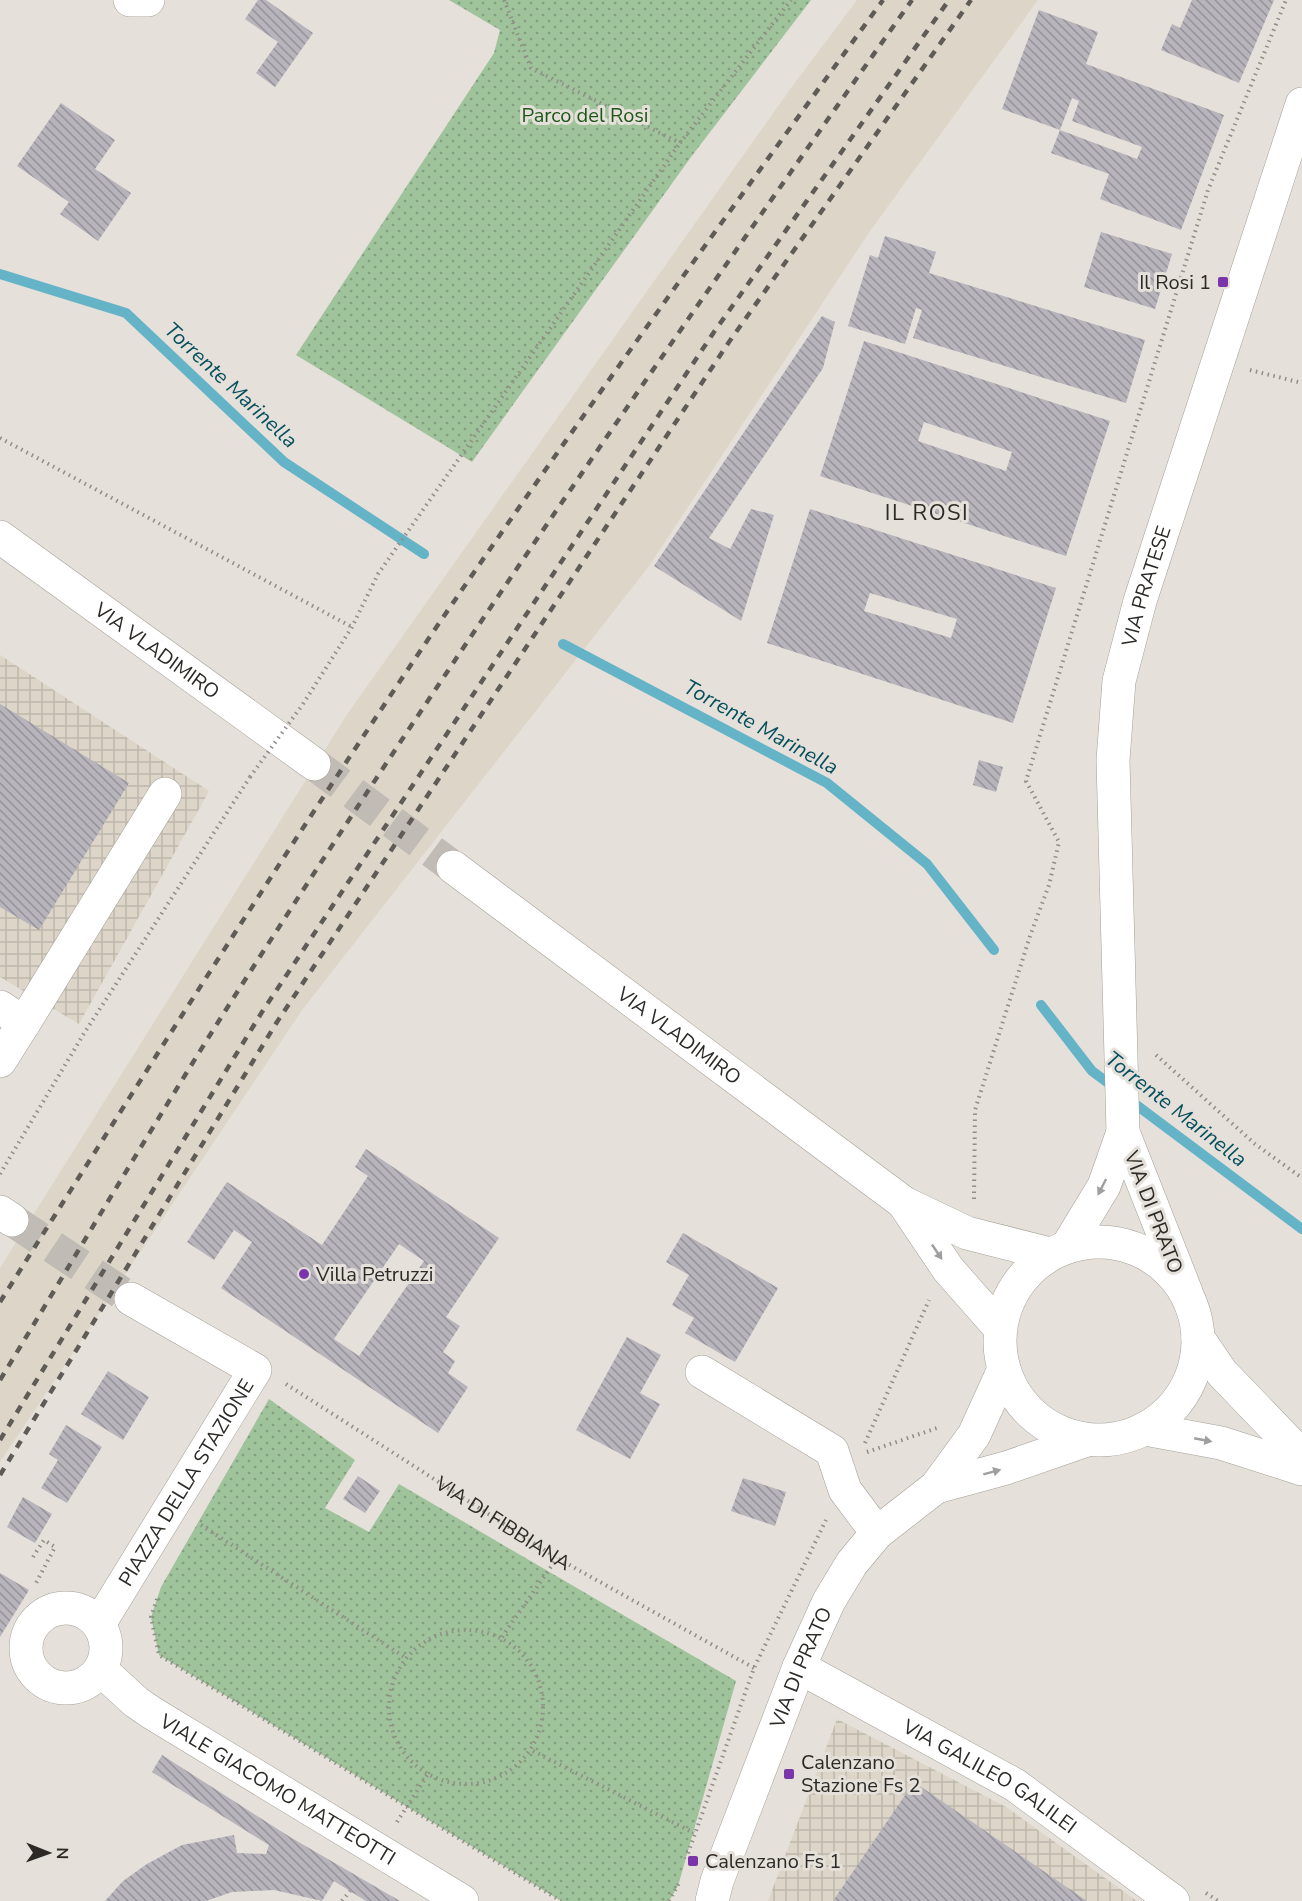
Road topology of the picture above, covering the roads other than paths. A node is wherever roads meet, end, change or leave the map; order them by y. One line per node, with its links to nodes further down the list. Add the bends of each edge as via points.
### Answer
1 (130, 0): 2 (main road)
2 (148, 0)
3 (1302, 104): 10 (main road, VIA PRATESE, via 1140,601 1119,681 1113,760)
4 (0, 537): 5 (main road, VIA VLADIMIRO)
5 (314, 764)
6 (165, 794): 8 (main road)
7 (453, 867): 12 (main road, VIA VLADIMIRO)
8 (12, 1015): 9 (main road)
9 (0, 1061)
10 (1120, 1089): 11 (main road, VIA DI PRATO)
11 (1123, 1132): 13 (main road, VIA DI PRATO, one-way to 13, via 1104,1186); 14 (main road, VIA DI PRATO)
12 (904, 1203): 13 (main road, VIA VLADIMIRO, via 967,1233); 16 (main road, VIA VLADIMIRO, one-way to 16, via 948,1269)
13 (1059, 1251): 14 (main road, VIA DI PRATO, via 1101,1241 1134,1248 1164,1266); 16 (main road, VIA DI PRATO, via 1026,1274 1009,1299)
14 (1186, 1292): 17 (main road, VIA DI PRATO)
15 (131, 1299): 26 (main road, PIAZZA DELLA STAZIONE, via 255,1370 258,1391)
16 (1000, 1328): 18 (main road, VIA DI PRATO)
17 (1198, 1338): 20 (main road, VIA DI PRATO, via 1196,1360 1184,1390 1164,1416); 22 (main road, via 1222,1373)
18 (1004, 1369): 21 (main road, VIA DI PRATO, via 1026,1409 1044,1424); 24 (main road, VIA DI PRATO, via 974,1435)
19 (702, 1372): 25 (main road, via 832,1451 845,1490)
20 (1145, 1429): 21 (main road, VIA DI PRATO, via 1117,1439); 23 (main road, one-way to 23, via 1221,1443)
21 (1087, 1440): 24 (main road, VIA DI PRATO, one-way to 21)
22 (1302, 1456)
23 (1302, 1469)
24 (936, 1487): 25 (main road, VIA DI PRATO)
25 (877, 1533): 27 (main road, VIA DI PRATO, via 852,1563 829,1601)
26 (99, 1624): 28 (main road, via 107,1646); 28 (main road, via 81,1611 60,1608 36,1621 26,1645 33,1671 54,1687 80,1687)
27 (799, 1666): 29 (main road, VIA DI PRATO); 31 (main road, VIA GALILEO GALILEI, via 1015,1785)
28 (100, 1670): 30 (main road, VIALE GIACOMO MATTEOTTI, via 152,1713)
29 (711, 1894)
30 (462, 1901)
31 (1173, 1901)

